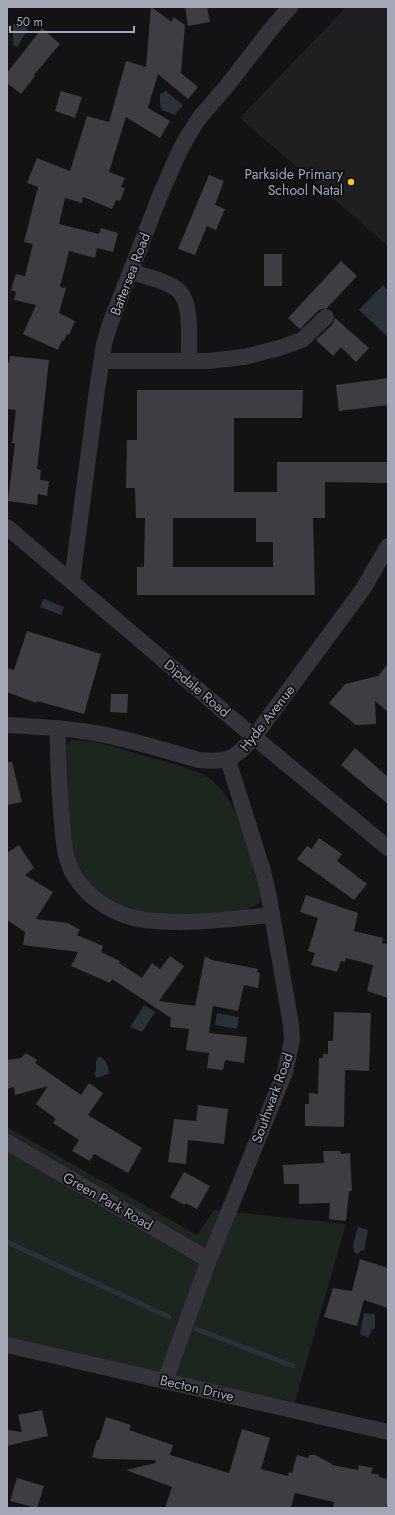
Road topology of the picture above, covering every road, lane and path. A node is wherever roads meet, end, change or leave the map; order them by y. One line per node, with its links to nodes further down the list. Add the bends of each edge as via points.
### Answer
1 (290, 7): 2 (street, Battersea Road, via 189,134 161,193)
2 (131, 272): 4 (street, via 167,284 184,298 187,307); 5 (street, Battersea Road, via 110,324)
3 (326, 317): 4 (street, via 302,340 279,348 244,357)
4 (188, 360): 5 (street)
5 (102, 361): 8 (street, Battersea Road)
6 (7, 527): 8 (street, Dipdale Road)
7 (388, 546): 11 (street, Hyde Avenue, via 363,589)
8 (72, 582): 11 (street, Dipdale Road)
9 (7, 725): 10 (street, Hyde Avenue)
10 (58, 728): 12 (street, Hyde Avenue, via 135,742 199,760); 14 (street, via 57,760 66,854 75,878 97,901 115,911 145,920 205,921)
11 (254, 737): 12 (street, Hyde Avenue, via 237,755); 13 (street, Dipdale Road)
12 (228, 760): 14 (street, Southwark Road, via 263,871)
13 (388, 848)
14 (272, 915): 16 (street, Southwark Road, via 291,1025 290,1055)
15 (7, 1142): 16 (street, Green Park Road)
16 (209, 1260): 18 (street, Southwark Road)
17 (7, 1345): 18 (street, Becton Drive)
18 (165, 1381): 19 (street, Becton Drive)
19 (388, 1432)

